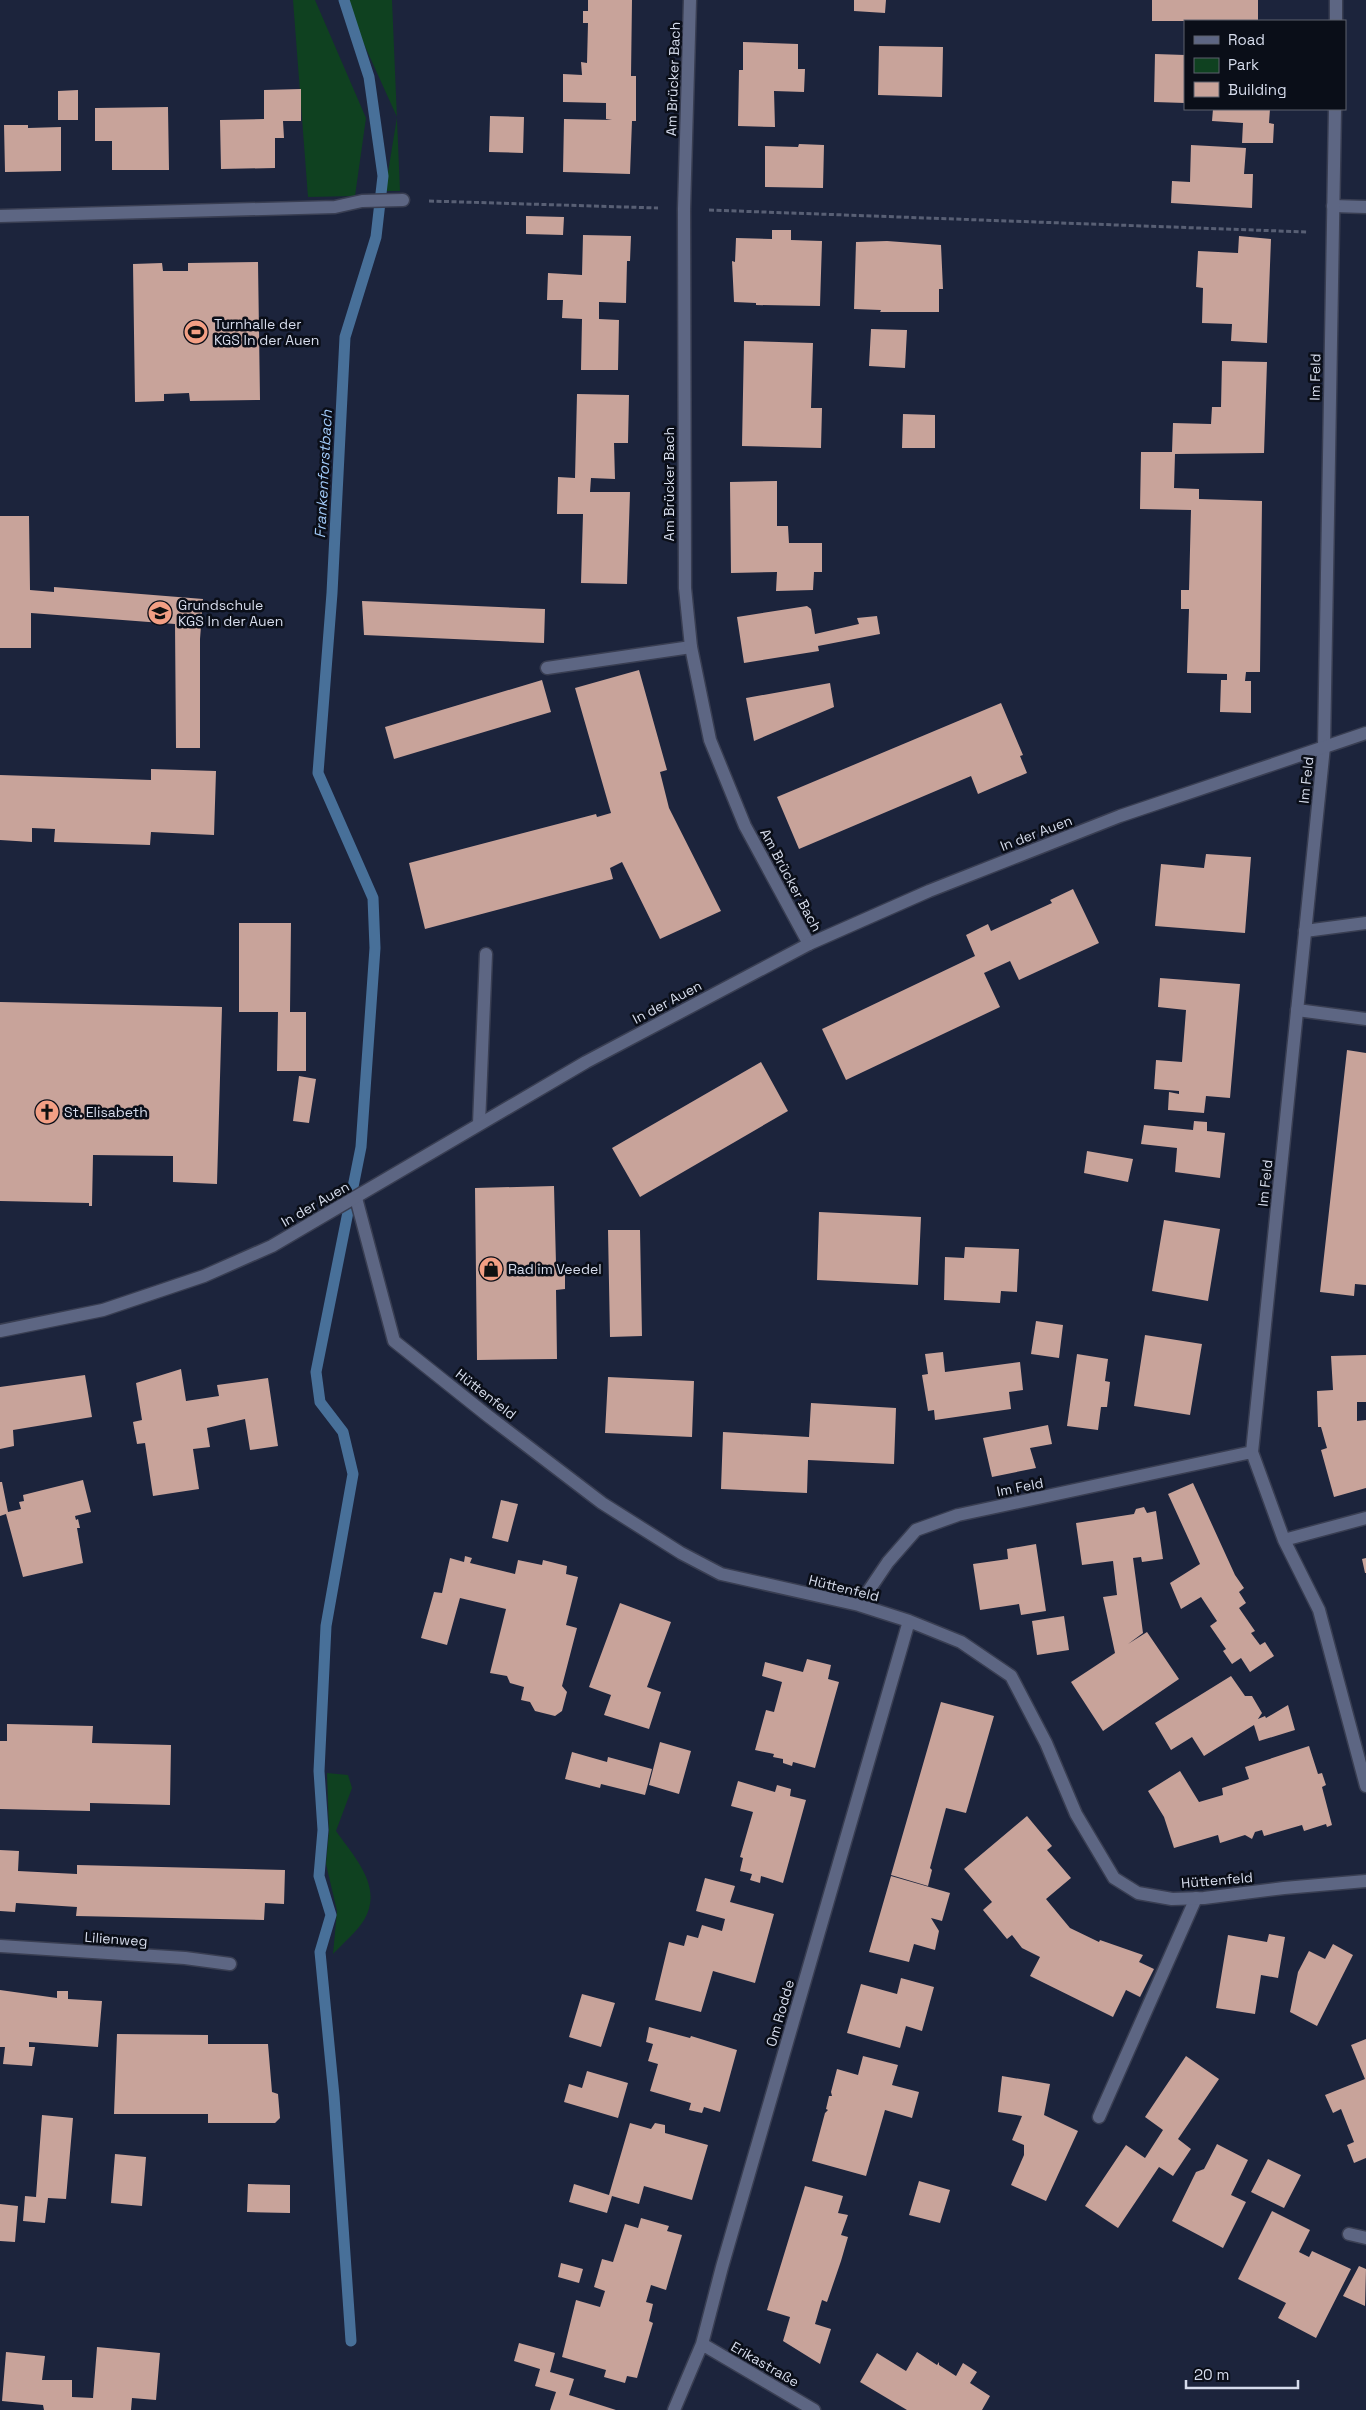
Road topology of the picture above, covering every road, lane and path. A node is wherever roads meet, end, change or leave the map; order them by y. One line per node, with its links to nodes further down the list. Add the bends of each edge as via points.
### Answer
1 (690, 0): 8 (street, Am Brücker Bach)
2 (1336, 0): 3 (street)
3 (1336, 20)
4 (1335, 110): 6 (street, Im Feld)
5 (403, 200): 8 (path); 9 (street, via 362,201 335,208)
6 (1333, 206): 7 (street); 10 (street, Im Feld)
7 (1366, 207)
8 (684, 209): 10 (path); 11 (street, Am Brücker Bach, via 685,588)
9 (0, 216)
10 (1333, 233): 14 (street, Im Feld)
11 (691, 647): 12 (street); 17 (street, Am Brücker Bach, via 714,749 745,826)
12 (547, 668)
13 (1366, 733): 14 (street, In der Auen)
14 (1324, 747): 16 (street, Im Feld); 17 (street, In der Auen, via 1120,816 929,891)
15 (1366, 923): 16 (street)
16 (1306, 931): 19 (street, Im Feld)
17 (808, 944): 21 (street, In der Auen, via 586,1062)
18 (486, 954): 21 (street)
19 (1297, 1010): 20 (street); 24 (street, Im Feld)
20 (1366, 1019)
21 (479, 1124): 22 (street, In der Auen)
22 (356, 1198): 23 (street, In der Auen, via 272,1246 204,1276 103,1310); 27 (street, Hüttenfeld, via 394,1340 602,1503 681,1553 721,1574)
23 (0, 1331)
24 (1252, 1452): 26 (street, Im Feld); 27 (street, Im Feld, via 974,1511 916,1530 888,1562)
25 (1366, 1518): 26 (street)
26 (1284, 1540): 29 (street, via 1319,1610)
27 (859, 1605): 28 (street, Hüttenfeld)
28 (909, 1621): 31 (street, Hüttenfeld, via 961,1642 1011,1676 1046,1743 1076,1814 1114,1878 1138,1893 1172,1899); 37 (street, Om Rodde)
29 (1366, 1786)
30 (1366, 1881): 31 (street, Hüttenfeld)
31 (1196, 1898): 34 (street)
32 (0, 1946): 33 (street, Lilienweg)
33 (230, 1964)
34 (1099, 2117)
35 (1349, 2234): 36 (street)
36 (1366, 2238)
37 (702, 2344): 38 (street, Om Rodde); 39 (street, Erikastraße)
38 (674, 2410)
39 (814, 2410)

